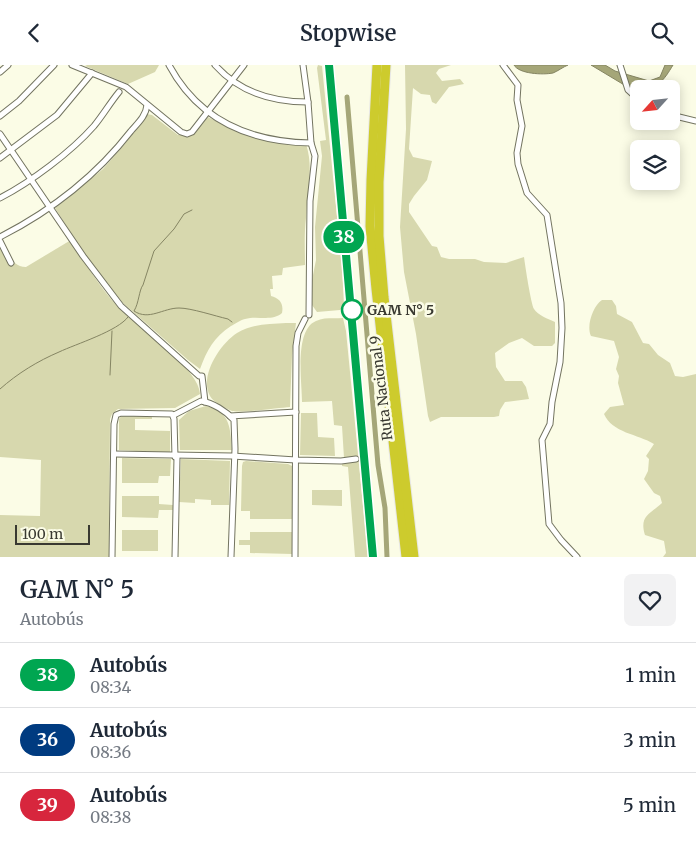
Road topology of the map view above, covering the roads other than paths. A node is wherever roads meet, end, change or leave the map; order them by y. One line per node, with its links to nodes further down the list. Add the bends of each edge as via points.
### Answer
1 (8, 65): 14 (street)
2 (54, 65): 23 (street)
3 (72, 65): 15 (street)
4 (169, 65): 22 (street, via 191,97)
5 (215, 65): 17 (street)
6 (244, 65): 17 (street)
7 (303, 65): 20 (street)
8 (329, 65): 48 (street)
9 (377, 65): 49 (highway, Ruta Nacional 9, via 370,225)
10 (386, 65): 16 (highway, Ruta Nacional 9)
11 (390, 65): 16 (street)
12 (503, 65): 51 (street, via 518,85 522,125 518,164 527,193 547,215 561,303 560,362 550,424 542,440 549,524)
13 (620, 65): 19 (street)
14 (0, 72)
15 (92, 73): 21 (street, via 126,87); 28 (street, via 56,115)
16 (385, 76): 50 (highway, Ruta Nacional 9, via 379,236)
17 (232, 80): 20 (street, via 254,93); 22 (street)
18 (119, 92): 30 (street, via 80,140)
19 (630, 92)
20 (308, 102): 27 (street)
21 (147, 105): 22 (street, via 187,134); 32 (street, via 146,112 105,162)
22 (208, 112): 27 (street, via 255,136)
23 (0, 116)
24 (680, 117): 25 (street)
25 (696, 121)
26 (0, 134): 28 (street)
27 (311, 143): 36 (street, via 314,156 307,317 298,333 296,346)
28 (11, 151): 29 (street); 30 (street)
29 (0, 158)
30 (31, 179): 31 (street); 32 (street)
31 (0, 198)
32 (50, 207): 33 (street); 35 (street, via 122,306 202,376)
33 (0, 239): 34 (street)
34 (11, 263)
35 (205, 402): 37 (street); 38 (street)
36 (296, 412): 38 (street); 43 (street)
37 (174, 415): 39 (street, via 116,415); 40 (street)
38 (230, 416): 41 (street, via 236,426)
39 (114, 455): 40 (street); 44 (street)
40 (176, 457): 41 (street); 45 (street)
41 (235, 457): 43 (street); 46 (street)
42 (356, 459): 43 (street)
43 (296, 460): 47 (street)
44 (112, 557)
45 (175, 557)
46 (231, 557)
47 (295, 557)
48 (374, 557)
49 (406, 557)
50 (414, 557)
51 (577, 557)

